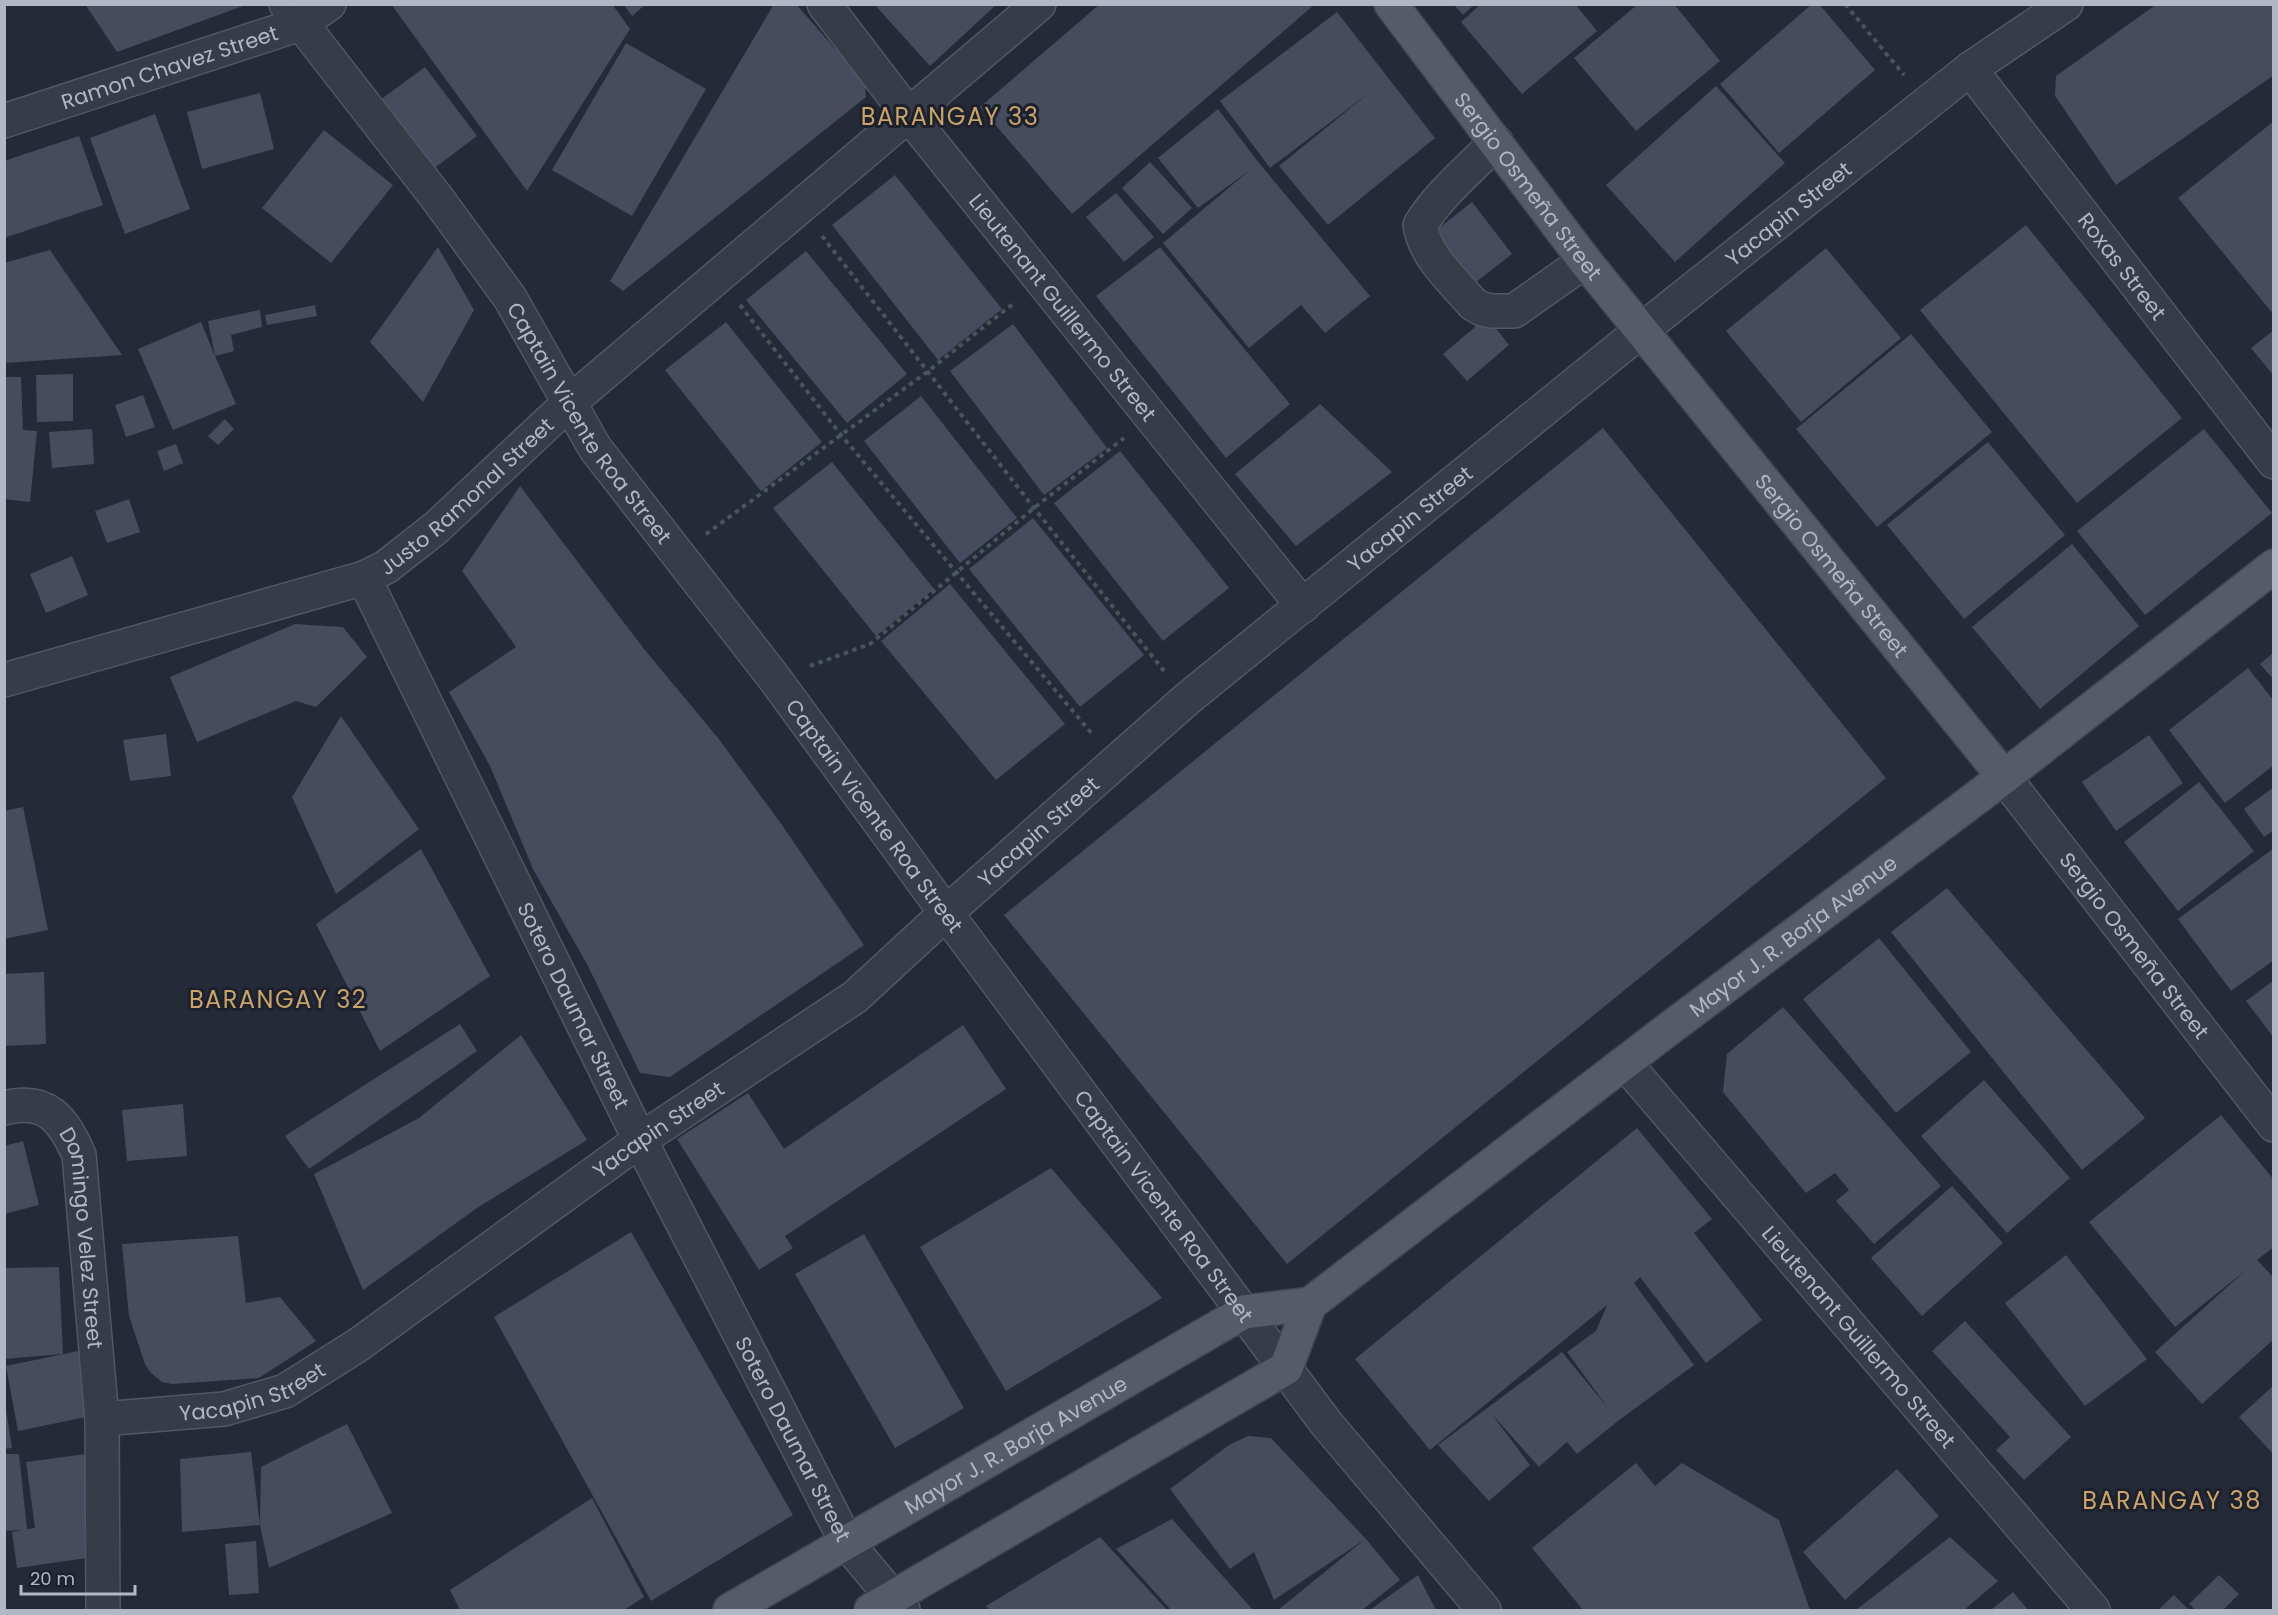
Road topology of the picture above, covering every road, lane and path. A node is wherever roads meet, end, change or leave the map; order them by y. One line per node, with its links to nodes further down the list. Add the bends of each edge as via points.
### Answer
1 (329, 4): 7 (street, Ramon Chavez Street)
2 (824, 4): 10 (street, Lieutenant Guillermo Street)
3 (1040, 4): 10 (street, Justo Ramonal Street)
4 (1391, 4): 12 (main road, Sergio Osmeña Street)
5 (1845, 4): 9 (path)
6 (2066, 4): 8 (street, Yacapin Street)
7 (293, 14): 11 (street, Ramon Chavez Street); 19 (street, Captain Vicente Roa Street, via 510,298)
8 (1970, 69): 9 (street, Yacapin Street); 22 (street, Roxas Street)
9 (1928, 103): 17 (street, Yacapin Street)
10 (908, 114): 13 (street, Justo Ramonal Street); 16 (street, Lieutenant Guillermo Street)
11 (4, 121)
12 (1496, 142): 14 (main road, Sergio Osmeña Street); 14 (street, via 1447,191 1420,225 1423,242 1433,257 1473,304 1492,311 1514,311)
13 (799, 207): 15 (street, Justo Ramonal Street); 18 (path)
14 (1585, 261): 17 (main road, Sergio Osmeña Street)
15 (717, 276): 19 (street, Justo Ramonal Street); 21 (path)
16 (1043, 280): 18 (path); 20 (street, Lieutenant Guillermo Street)
17 (1643, 329): 28 (street, Yacapin Street); 33 (main road, Sergio Osmeña Street)
18 (927, 372): 21 (path); 23 (path)
19 (570, 402): 24 (street, Captain Vicente Roa Street, via 595,448); 27 (street, Justo Ramonal Street, via 437,527 386,567)
20 (1151, 418): 23 (path); 28 (street, Lieutenant Guillermo Street)
21 (841, 435): 24 (path); 26 (path)
22 (2274, 462)
23 (1034, 508): 26 (path); 31 (path)
24 (679, 554): 29 (street, Captain Vicente Roa Street)
25 (2274, 566): 33 (main road, Mayor J. R. Borja Avenue)
26 (954, 573): 29 (path, via 870,644); 32 (path)
27 (364, 578): 30 (street, Justo Ramonal Street); 38 (street, Sotero Daumar Street)
28 (1303, 606): 31 (street, Yacapin Street)
29 (775, 679): 34 (street, Captain Vicente Roa Street)
30 (4, 680)
31 (1187, 699): 32 (street, Yacapin Street)
32 (1116, 762): 34 (street, Yacapin Street)
33 (2004, 777): 35 (main road, Mayor J. R. Borja Avenue); 37 (street, Sergio Osmeña Street)
34 (946, 914): 38 (street, Yacapin Street, via 855,997); 40 (street, Captain Vicente Roa Street)
35 (1625, 1063): 39 (main road, Mayor J. R. Borja Avenue); 48 (street, Lieutenant Guillermo Street)
36 (4, 1108): 42 (street, Domingo Velez Street, via 38,1105 54,1115 69,1133 79,1155)
37 (2274, 1125)
38 (640, 1140): 42 (street, Yacapin Street, via 358,1345 285,1391 224,1409); 43 (street, Sotero Daumar Street)
39 (1310, 1304): 40 (main road, Mayor J. R. Borja Avenue); 41 (main road)
40 (1244, 1312): 41 (street, Captain Vicente Roa Street); 43 (main road, Mayor J. R. Borja Avenue)
41 (1286, 1368): 44 (main road); 47 (street, Captain Vicente Roa Street, via 1326,1423)
42 (102, 1419): 45 (street)
43 (847, 1543): 44 (street, Sotero Daumar Street); 46 (main road, Mayor J. R. Borja Avenue)
44 (888, 1606)
45 (103, 1611)
46 (730, 1611)
47 (1484, 1611)
48 (2093, 1611)

